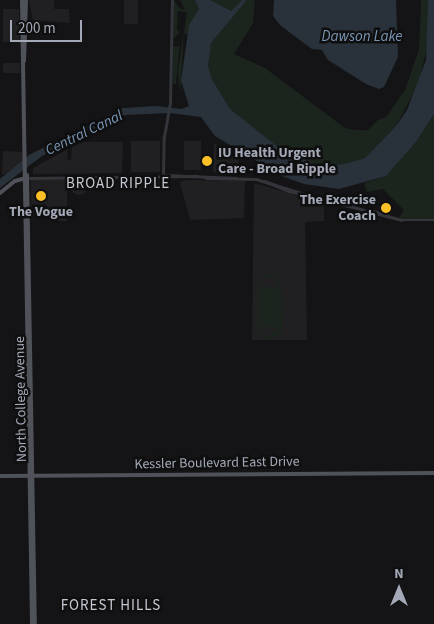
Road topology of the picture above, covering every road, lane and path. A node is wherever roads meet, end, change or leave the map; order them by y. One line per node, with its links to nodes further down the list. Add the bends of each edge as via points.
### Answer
1 (22, 0): 4 (main road, North College Avenue)
2 (26, 0): 4 (main road, North College Avenue)
3 (172, 0): 6 (street, via 170,106 164,137)
4 (24, 61): 5 (main road, North College Avenue)
5 (27, 175): 6 (street); 7 (main road); 11 (main road, North College Avenue)
6 (163, 176): 8 (street, via 265,181 402,220)
7 (0, 193)
8 (434, 220)
9 (434, 473): 11 (main road, Kessler Boulevard East Drive)
10 (0, 476): 11 (main road, Kessler Boulevard East Drive)
11 (32, 476): 12 (main road, North College Avenue)
12 (33, 624)

